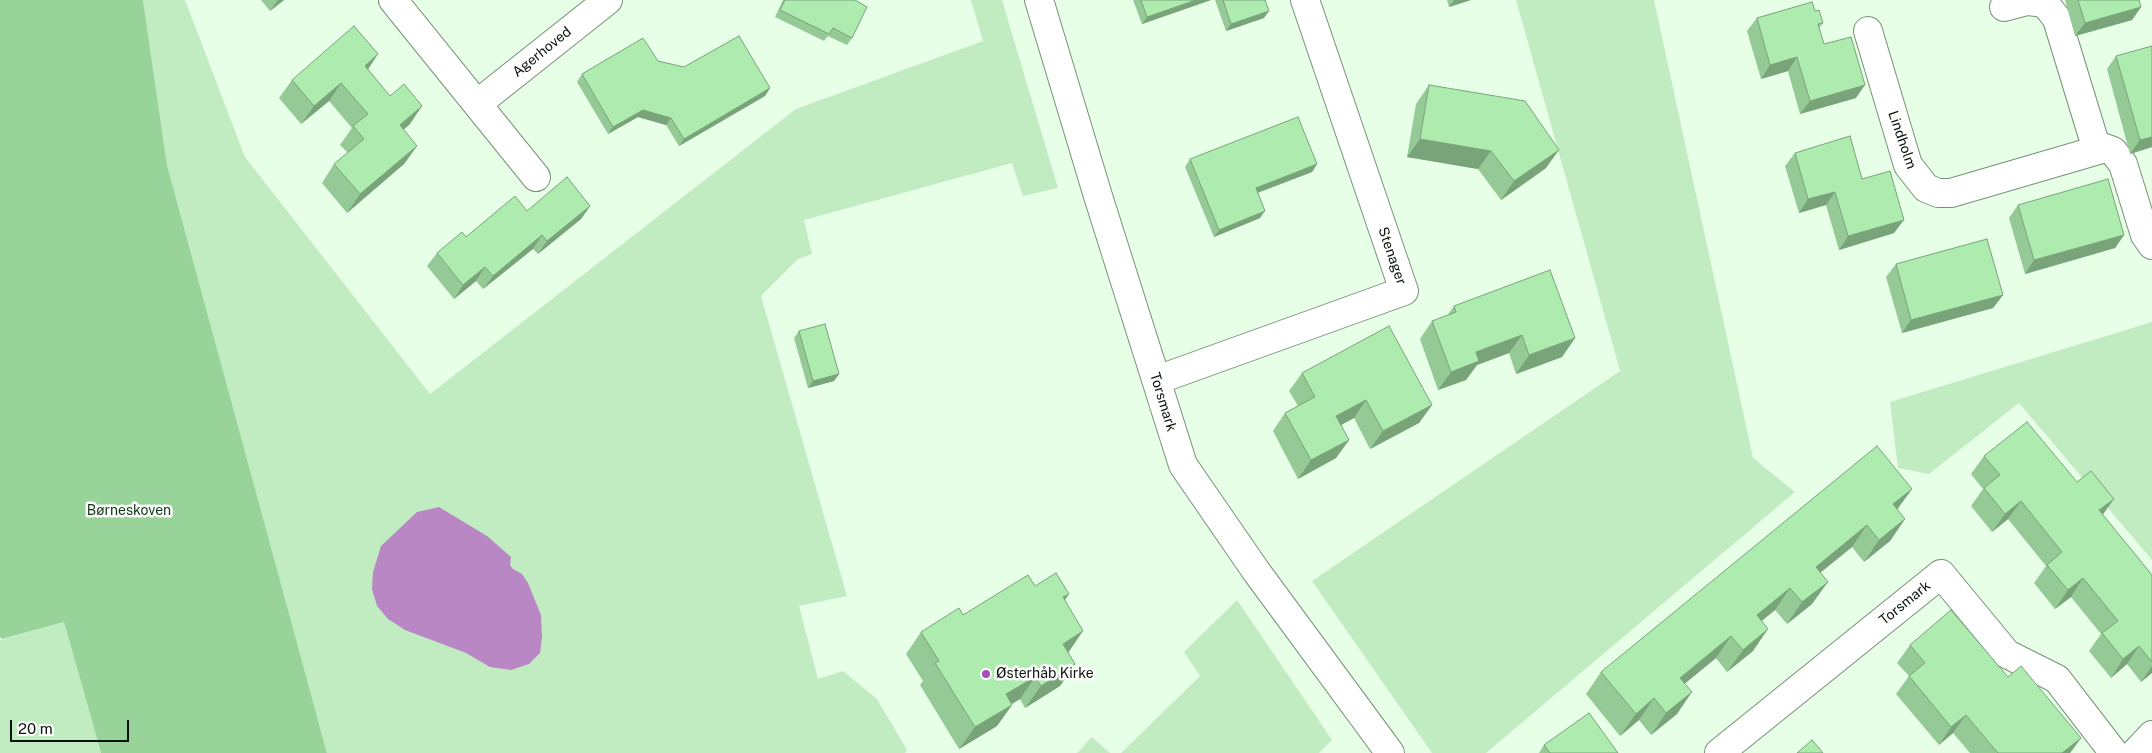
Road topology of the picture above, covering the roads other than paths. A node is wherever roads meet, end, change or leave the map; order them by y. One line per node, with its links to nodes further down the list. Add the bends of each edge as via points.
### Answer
1 (393, 0): 7 (street)
2 (608, 0): 7 (street, Agerhoved)
3 (1039, 0): 11 (street, Torsmark)
4 (1305, 0): 11 (street, Stenager, via 1404,291)
5 (2004, 8): 8 (street, via 2027,1 2037,2 2045,4 2057,19)
6 (1868, 31): 8 (street, Lindholm, via 1908,165 1926,188 1938,193 1951,193)
7 (477, 104): 9 (street)
8 (2098, 150): 10 (street, via 2113,151 2123,164 2145,235)
9 (536, 177)
10 (2152, 245)
11 (1157, 380): 13 (street, Torsmark, via 1183,465 1256,571)
12 (2152, 735): 16 (street)
13 (1390, 753)
14 (1719, 753): 15 (street, Torsmark, via 1941,574 2007,654 2057,679)
15 (2114, 753)
16 (2135, 753)

